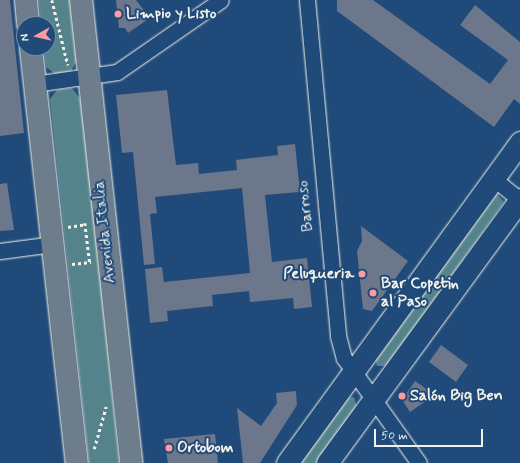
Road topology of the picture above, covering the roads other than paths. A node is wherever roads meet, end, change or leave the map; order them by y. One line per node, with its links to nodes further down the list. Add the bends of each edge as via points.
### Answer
1 (26, 0): 5 (main road)
2 (81, 0): 7 (main road, Avenida Italia)
3 (221, 0): 7 (street, via 126,68)
4 (307, 0): 14 (street, Barroso, via 338,336 344,358)
5 (27, 16)
6 (32, 56): 8 (main road)
7 (80, 78): 8 (street); 17 (main road, Avenida Italia, via 96,263)
8 (34, 84): 12 (main road)
9 (520, 142): 10 (main road)
10 (494, 179): 11 (street); 14 (main road)
11 (520, 199): 15 (main road)
12 (52, 236): 13 (street); 16 (main road)
13 (0, 251)
14 (354, 372): 15 (street, Barroso); 18 (main road)
15 (374, 398): 19 (main road); 20 (street, Barroso)
16 (86, 459)
17 (131, 463)
18 (287, 463)
19 (327, 463)
20 (418, 463)

